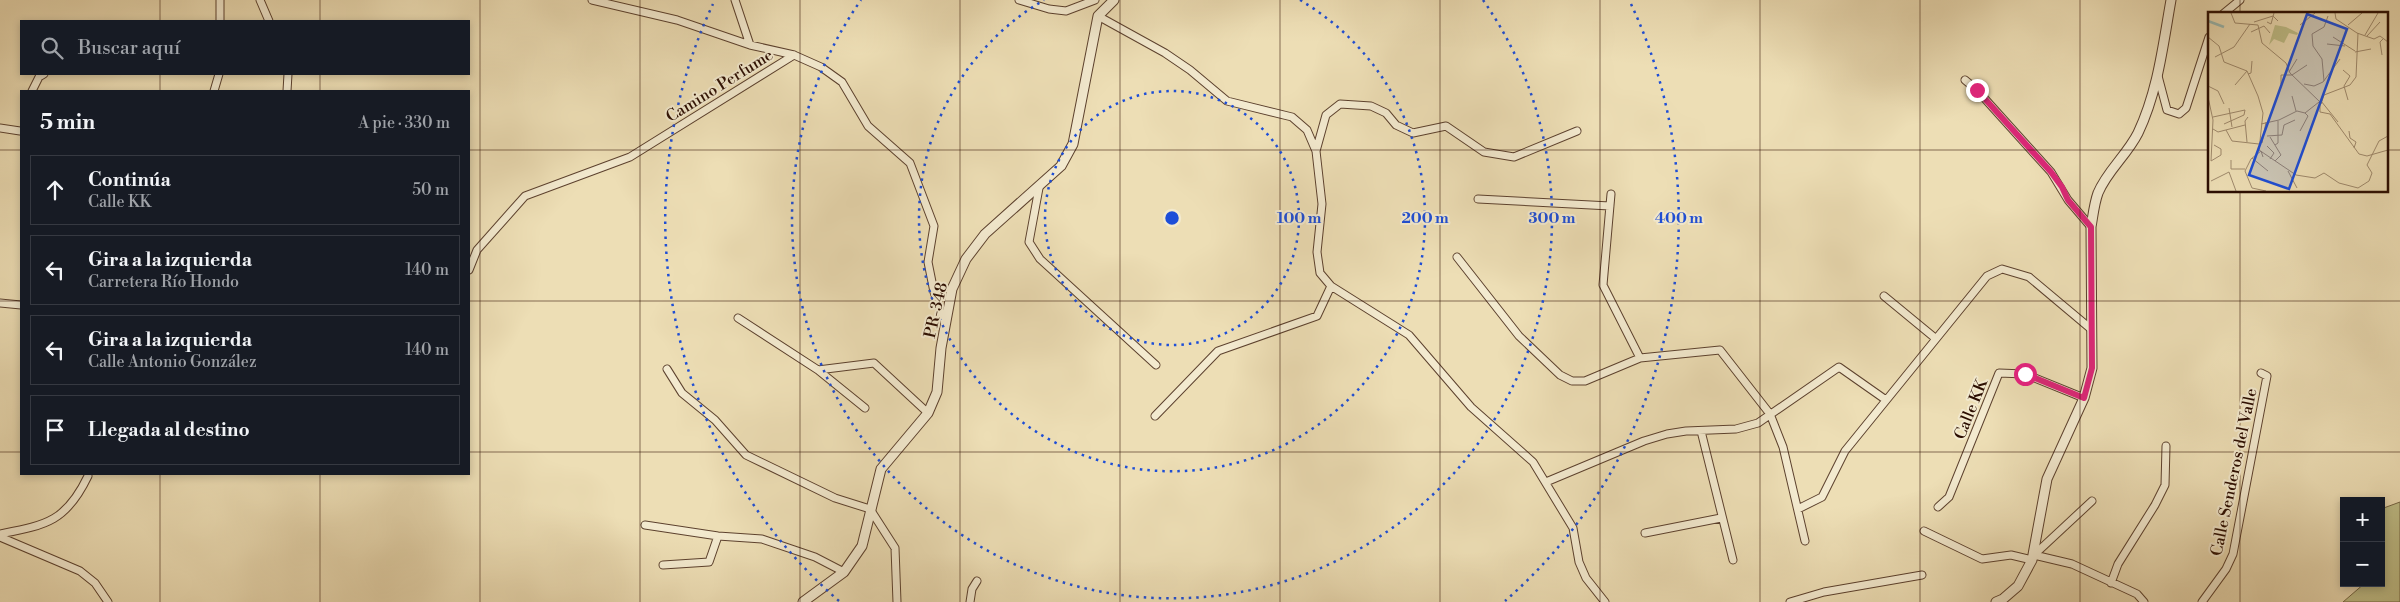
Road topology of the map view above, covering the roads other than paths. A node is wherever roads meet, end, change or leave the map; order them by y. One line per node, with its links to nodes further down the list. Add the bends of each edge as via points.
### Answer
1 (220, 0): 13 (street)
2 (260, 0): 14 (street)
3 (592, 0): 16 (street, via 677,20)
4 (735, 0): 16 (street)
5 (1019, 0): 10 (street, via 1066,11)
6 (1095, 0): 10 (street)
7 (1114, 0): 12 (street)
8 (2171, 0): 21 (street)
9 (2240, 0): 11 (street)
10 (1081, 2)
11 (2225, 12)
12 (1098, 16): 29 (street, via 1190,70 1227,101 1292,117 1307,130); 30 (street, PR-348 / PR-348, via 1072,144 1061,166)
13 (220, 20)
14 (269, 20)
15 (2208, 41): 21 (street, via 2186,108 2179,114 2167,110)
16 (750, 45): 17 (street)
17 (794, 55): 36 (street, Camino Perfume, via 630,157 525,196 477,250); 42 (street, Camino Perfume, via 821,67 842,82 868,126 910,163 934,226 928,262)
18 (43, 75): 23 (street)
19 (219, 75): 24 (street)
20 (288, 75): 25 (street)
21 (2158, 76): 34 (street, via 2137,133 2098,193)
22 (1965, 80): 34 (street, via 2051,172 2068,200)
23 (33, 90)
24 (214, 90)
25 (287, 90)
26 (0, 128): 27 (street)
27 (20, 131)
28 (1577, 131): 29 (street, via 1514,156 1484,152 1446,126 1413,132 1396,125 1386,113 1371,106 1340,104 1326,115)
29 (1316, 151): 37 (street, via 1322,204 1317,252 1320,273)
30 (1039, 188): 42 (street, PR-348 / PR-348, via 985,234 966,258 952,289); 46 (street, via 1029,242 1040,259)
31 (1611, 194): 33 (street)
32 (1478, 199): 33 (street)
33 (1610, 206): 45 (street, via 1603,285)
34 (2091, 227): 43 (street)
35 (1457, 257): 45 (street, via 1519,336 1560,375 1572,381 1585,380)
36 (470, 268)
37 (1331, 286): 55 (street, via 1317,316 1218,351); 59 (street, via 1409,335 1471,408 1533,462)
38 (1884, 296): 44 (street)
39 (0, 303): 40 (street)
40 (20, 305)
41 (738, 318): 48 (street)
42 (945, 324): 53 (street, PR-348 / PR-348, via 937,392)
43 (2091, 329): 44 (street, via 2029,277 2002,269 1987,276); 50 (street, via 2092,368)
44 (1935, 338): 51 (street)
45 (1640, 358): 54 (street, via 1720,350)
46 (1156, 365)
47 (667, 369): 62 (street, via 682,393 716,420 746,455 835,498)
48 (818, 370): 52 (street); 53 (street, via 874,363)
49 (2261, 373): 86 (street, Calle Senderos del Valle, via 2267,376 2233,554)
50 (2084, 398): 61 (street, Calle KK, via 2025,374 1999,373 1949,497); 71 (street, via 2047,479)
51 (1886, 400): 54 (street, via 1838,367); 63 (street, via 1845,451 1822,497)
52 (865, 408)
53 (928, 413): 62 (street, PR-348 / PR-348, via 881,469)
54 (1770, 414): 56 (street, via 1758,423 1736,429); 63 (street, via 1783,447)
55 (1155, 416)
56 (1701, 431): 59 (street, via 1686,431 1644,441); 64 (street)
57 (2166, 446): 77 (street, via 2164,485)
58 (88, 476): 68 (street, via 78,497 63,514 40,526)
59 (1546, 482): 82 (street, via 1573,528 1579,562 1586,578)
60 (2092, 501): 71 (street)
61 (1938, 507)
62 (870, 509): 74 (street, PR-348 / PR-348, via 862,546); 80 (street, via 895,548)
63 (1798, 509): 70 (street)
64 (1721, 518): 67 (street); 72 (street)
65 (645, 524): 69 (street)
66 (1924, 531): 71 (street, via 1982,560 2011,555)
67 (1645, 533)
68 (0, 535): 78 (street, via 80,571 95,583)
69 (718, 536): 73 (street, via 709,562); 74 (street, via 762,539 815,557)
70 (1805, 541)
71 (2033, 558): 77 (street, via 2072,564); 84 (street, via 2018,586)
72 (1733, 560)
73 (663, 565)
74 (844, 572): 79 (street, PR-348 / PR-348)
75 (1922, 574): 83 (street, via 1824,592)
76 (977, 581): 81 (street)
77 (2111, 582): 85 (street, via 2137,594)
78 (108, 602)
79 (803, 602)
80 (897, 602)
81 (970, 602)
82 (1605, 602)
83 (1790, 602)
84 (1996, 602)
85 (2144, 602)
86 (2202, 602)

